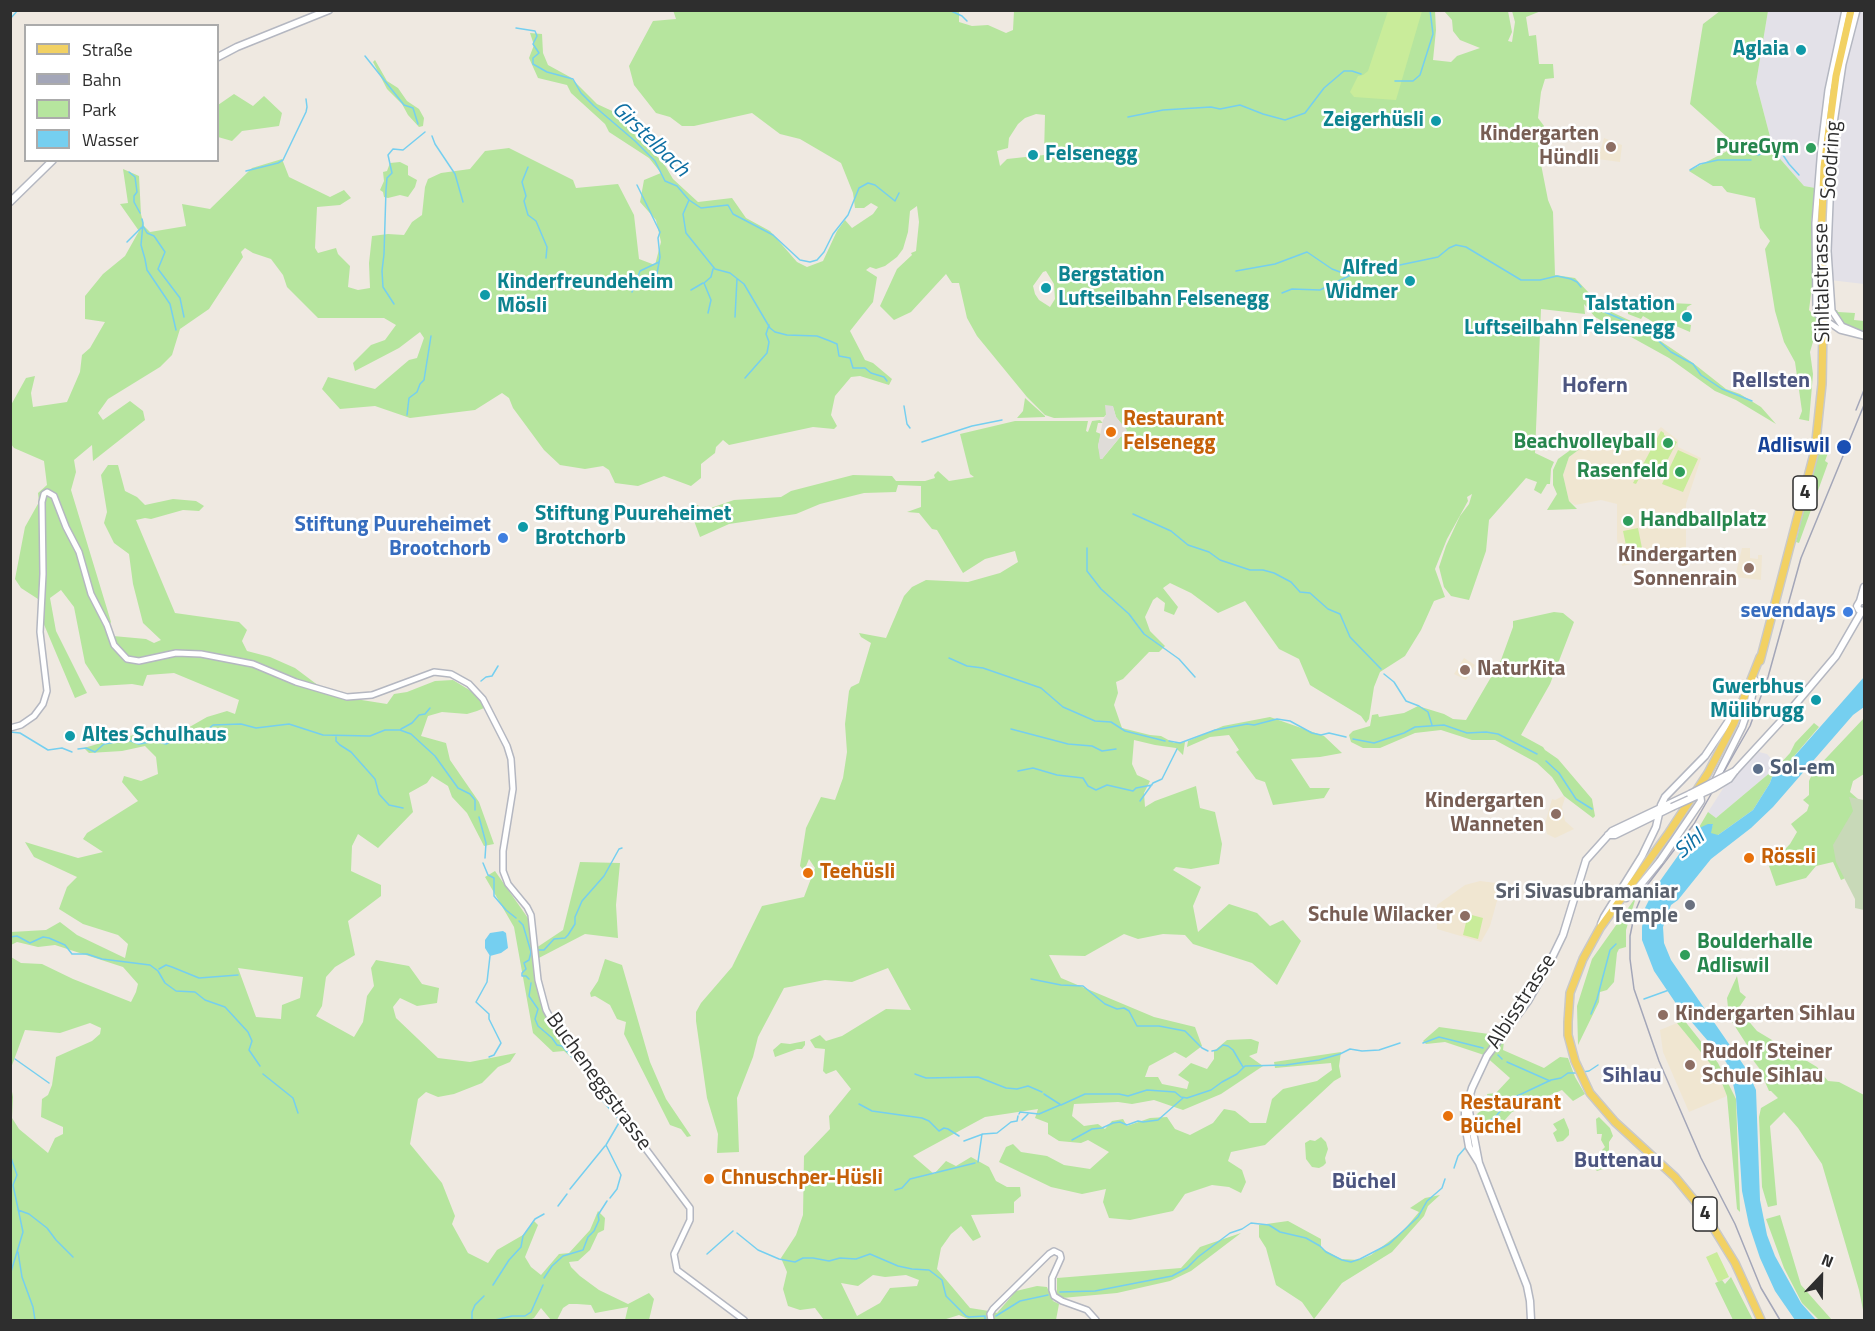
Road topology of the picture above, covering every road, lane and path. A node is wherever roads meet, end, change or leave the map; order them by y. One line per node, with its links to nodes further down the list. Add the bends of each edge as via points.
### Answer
1 (329, 10): 5 (main road)
2 (1845, 10): 9 (street, Soodring, via 1828,90 1817,187 1816,309)
3 (1851, 10): 9 (main road, Sihltalstrasse / 4, bridge, via 1836,76 1824,167)
4 (1857, 10): 8 (street, Soodring, via 1843,64 1832,140 1828,251)
5 (219, 56)
6 (51, 162): 7 (main road)
7 (10, 202)
8 (1832, 311): 9 (street); 10 (street)
9 (1822, 320): 10 (street); 15 (main road, Sihltalstrasse / 4, via 1822,384 1815,450)
10 (1841, 328): 11 (street)
11 (1864, 336)
12 (1864, 588): 13 (main road)
13 (1862, 601): 14 (main road, Albisstrasse, via 1857,604)
14 (1861, 610): 20 (main road, Albisstrasse, via 1836,656)
15 (1760, 657): 16 (main road, Sihltalstrasse / 4); 17 (main road, Sihltalstrasse / 4)
16 (1755, 680): 19 (main road, via 1742,727); 26 (main road, Sihltalstrasse / 4, via 1711,775)
17 (1743, 699): 25 (main road, via 1717,741 1665,797); 27 (main road, Sihltalstrasse / 4, via 1722,749 1694,796)
18 (10, 728): 29 (street, Bucheneggstrasse, via 34,716 47,691 40,632 42,502 47,492 54,496 79,552 91,594 114,645 127,659 201,654 253,664 347,697 376,694 434,672 451,674 469,684 483,699 512,762 513,789 502,865 506,881 531,915 538,980 546,1010 690,1208 690,1220 675,1254 677,1270)
19 (1723, 767): 20 (main road); 21 (main road)
20 (1732, 772): 21 (main road, Albisstrasse, bridge); 22 (main road, Albisstrasse, bridge, via 1721,784)
21 (1715, 780): 22 (main road, bridge); 23 (main road, Albisstrasse, bridge)
22 (1707, 790): 24 (main road, Albisstrasse, bridge)
23 (1690, 794): 24 (main road, bridge); 25 (main road, Albisstrasse, bridge)
24 (1700, 794): 25 (main road, Albisstrasse, bridge); 26 (main road, bridge, via 1699,806 1660,861)
25 (1659, 811): 27 (main road, via 1646,848); 32 (main road, Albisstrasse, via 1619,827 1585,862 1559,945 1531,996 1481,1066 1465,1112 1472,1154 1523,1271)
26 (1626, 898): 28 (main road, Sihltalstrasse / 4)
27 (1600, 928): 28 (main road, Sihltalstrasse / 4)
28 (1596, 937): 33 (main road, Sihltalstrasse / 4, via 1570,993 1568,1035 1575,1061 1604,1110 1675,1177 1709,1218 1736,1263)
29 (744, 1320)
30 (991, 1320): 31 (street, via 992,1310 1054,1251 1061,1258 1052,1278 1054,1296 1087,1310)
31 (1096, 1320)
32 (1531, 1320)
33 (1761, 1320)

